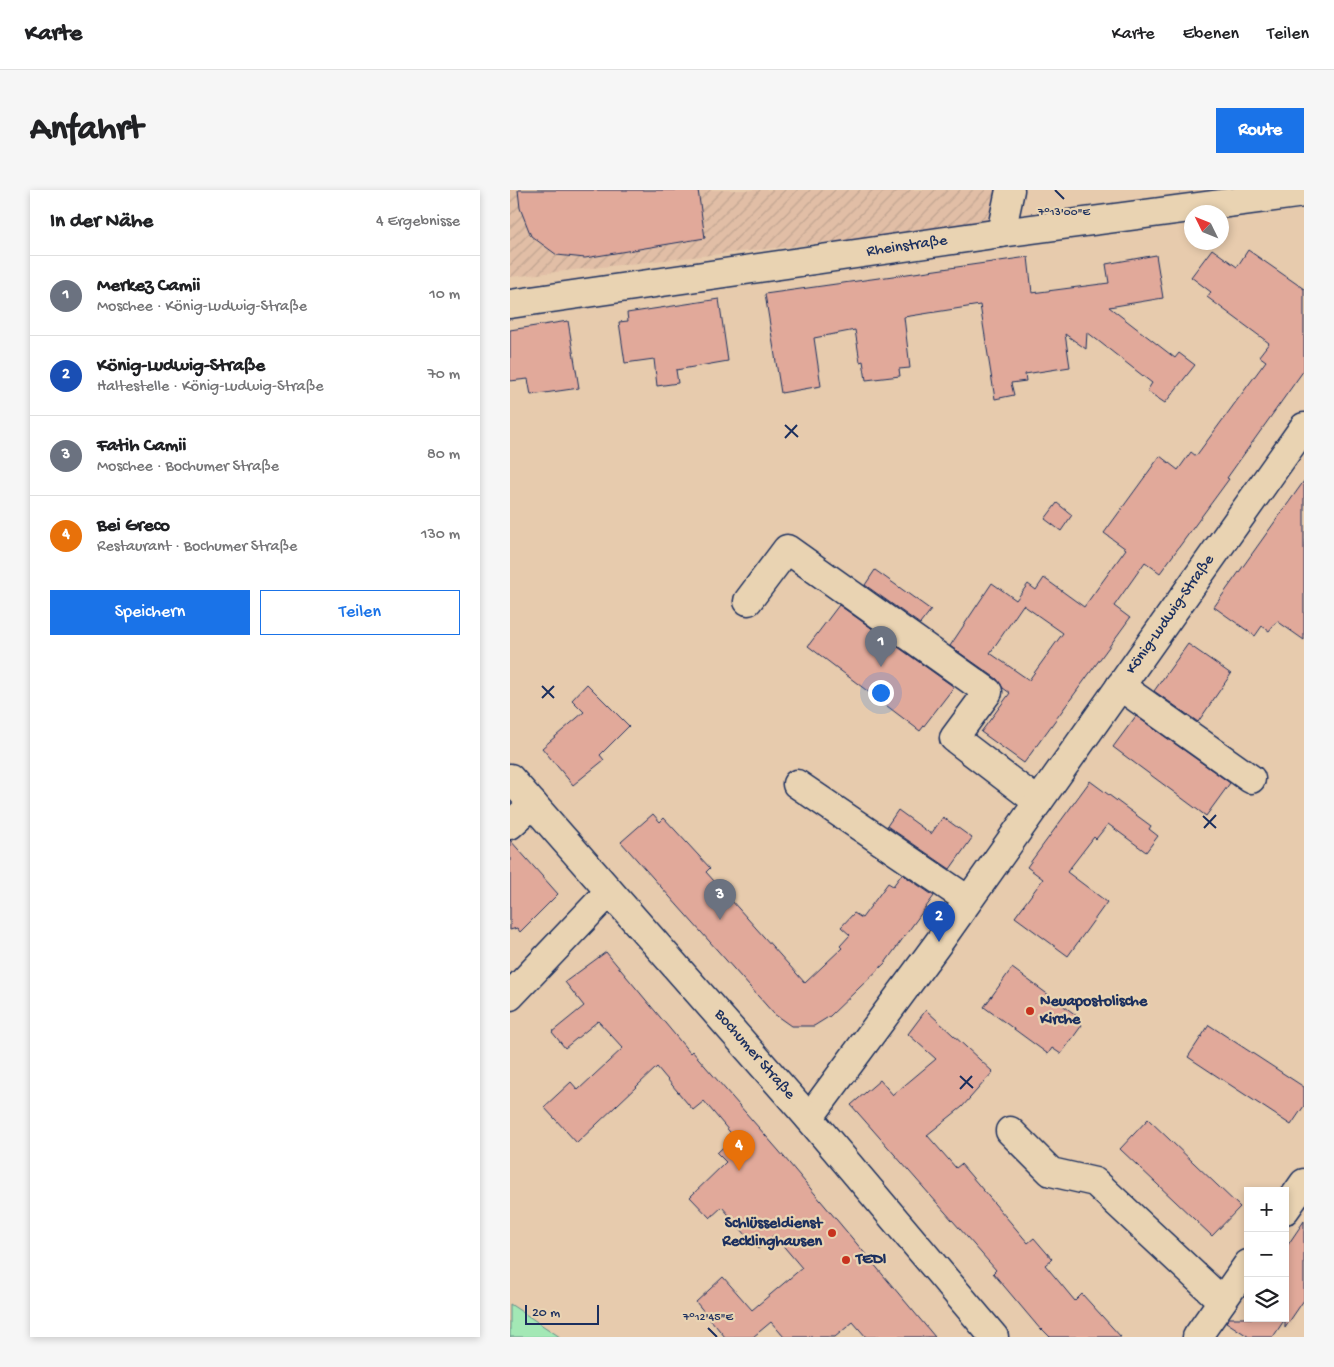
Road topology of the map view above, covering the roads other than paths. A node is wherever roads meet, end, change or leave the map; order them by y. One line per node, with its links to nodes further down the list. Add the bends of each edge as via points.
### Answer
1 (1010, 190): 3 (street)
2 (1304, 193): 3 (street, Rheinstraße)
3 (1002, 233): 4 (street, Rheinstraße)
4 (510, 304)
5 (1304, 427): 7 (street, König-Ludwig-Straße)
6 (748, 601): 11 (street, via 787,549 988,692 954,738)
7 (1120, 686): 9 (street); 11 (street, König-Ludwig-Straße)
8 (510, 778): 12 (street, Bochumer Straße)
9 (1251, 779)
10 (797, 784): 15 (street)
11 (1038, 802): 15 (street, König-Ludwig-Straße)
12 (533, 804): 13 (street); 14 (street, Bochumer Straße)
13 (510, 825)
14 (609, 892): 16 (street); 17 (street, Bochumer Straße)
15 (968, 900): 17 (street, König-Ludwig-Straße)
16 (510, 996)
17 (809, 1118): 23 (street, Bochumer Straße)
18 (1010, 1131): 22 (street, via 1051,1172 1095,1182)
19 (1304, 1183): 20 (street)
20 (1289, 1204)
21 (1244, 1270): 22 (street)
22 (1222, 1301): 24 (street)
23 (994, 1337)
24 (1197, 1337)

